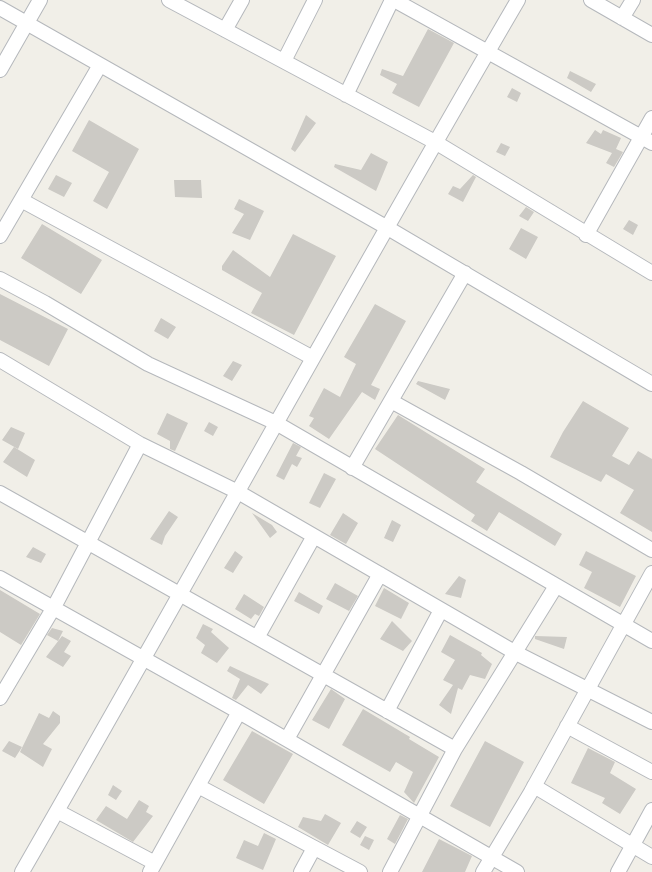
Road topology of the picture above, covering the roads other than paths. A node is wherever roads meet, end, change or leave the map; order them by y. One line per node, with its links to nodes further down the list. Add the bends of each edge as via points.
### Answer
1 (40, 0): 11 (street)
2 (169, 0): 12 (street)
3 (242, 0): 12 (street)
4 (315, 0): 15 (street)
5 (393, 0): 14 (street); 18 (street)
6 (518, 0): 14 (street)
7 (592, 0): 10 (street)
8 (633, 0): 10 (street)
9 (0, 8): 11 (street)
10 (622, 18): 13 (street)
11 (26, 23): 16 (street); 17 (street)
12 (225, 30): 15 (street)
13 (652, 35)
14 (487, 53): 20 (street); 21 (street)
15 (284, 61): 18 (street)
16 (100, 65): 22 (street); 23 (street)
17 (0, 70)
18 (346, 94): 21 (street)
19 (652, 118): 20 (street)
20 (646, 140): 24 (street)
21 (435, 142): 23 (street); 24 (street)
22 (21, 200): 25 (street); 29 (street)
23 (386, 227): 27 (street); 29 (street)
24 (586, 235): 26 (street)
25 (0, 236)
26 (652, 273)
27 (465, 274): 31 (street); 32 (street)
28 (0, 279): 33 (street, via 148,364)
29 (313, 358): 33 (street)
30 (0, 360): 34 (street)
31 (652, 384)
32 (391, 401): 35 (street); 40 (street)
33 (276, 424): 35 (street); 37 (street)
34 (140, 444): 37 (street); 39 (street)
35 (352, 468): 44 (street)
36 (0, 492): 39 (street)
37 (238, 492): 38 (street); 45 (street)
38 (314, 536): 42 (street); 49 (street)
39 (88, 543): 45 (street); 46 (street)
40 (652, 550)
41 (652, 573): 48 (street)
42 (380, 574): 47 (street); 53 (street)
43 (0, 578): 46 (street)
44 (556, 586): 48 (street); 51 (street)
45 (181, 594): 49 (street); 52 (street)
46 (54, 607): 52 (street); 55 (street)
47 (442, 610): 51 (street); 56 (street)
48 (623, 625): 50 (street); 54 (street)
49 (258, 636): 53 (street)
50 (652, 641)
51 (516, 653): 54 (street); 61 (street)
52 (144, 659): 57 (street); 66 (street)
53 (323, 674): 56 (street); 60 (street)
54 (587, 689): 58 (street); 59 (street)
55 (0, 698)
56 (387, 711): 61 (street)
57 (239, 712): 60 (street); 63 (street)
58 (652, 722)
59 (567, 726): 62 (street); 64 (street)
60 (287, 739): 67 (street)
61 (455, 749): 67 (street)
62 (652, 772)
63 (198, 786): 69 (street); 72 (street)
64 (534, 786): 68 (street); 70 (street)
65 (652, 810): 68 (street)
66 (57, 811): 72 (street); 73 (street)
67 (420, 815): 70 (street); 76 (street)
68 (633, 846): 71 (street); 79 (street)
69 (314, 848): 74 (street); 75 (street)
70 (491, 856): 77 (street); 78 (street)
71 (652, 857)
72 (153, 867)
73 (22, 872)
74 (301, 872)
75 (360, 872)
76 (390, 872)
77 (483, 872)
78 (517, 872)
79 (618, 872)

